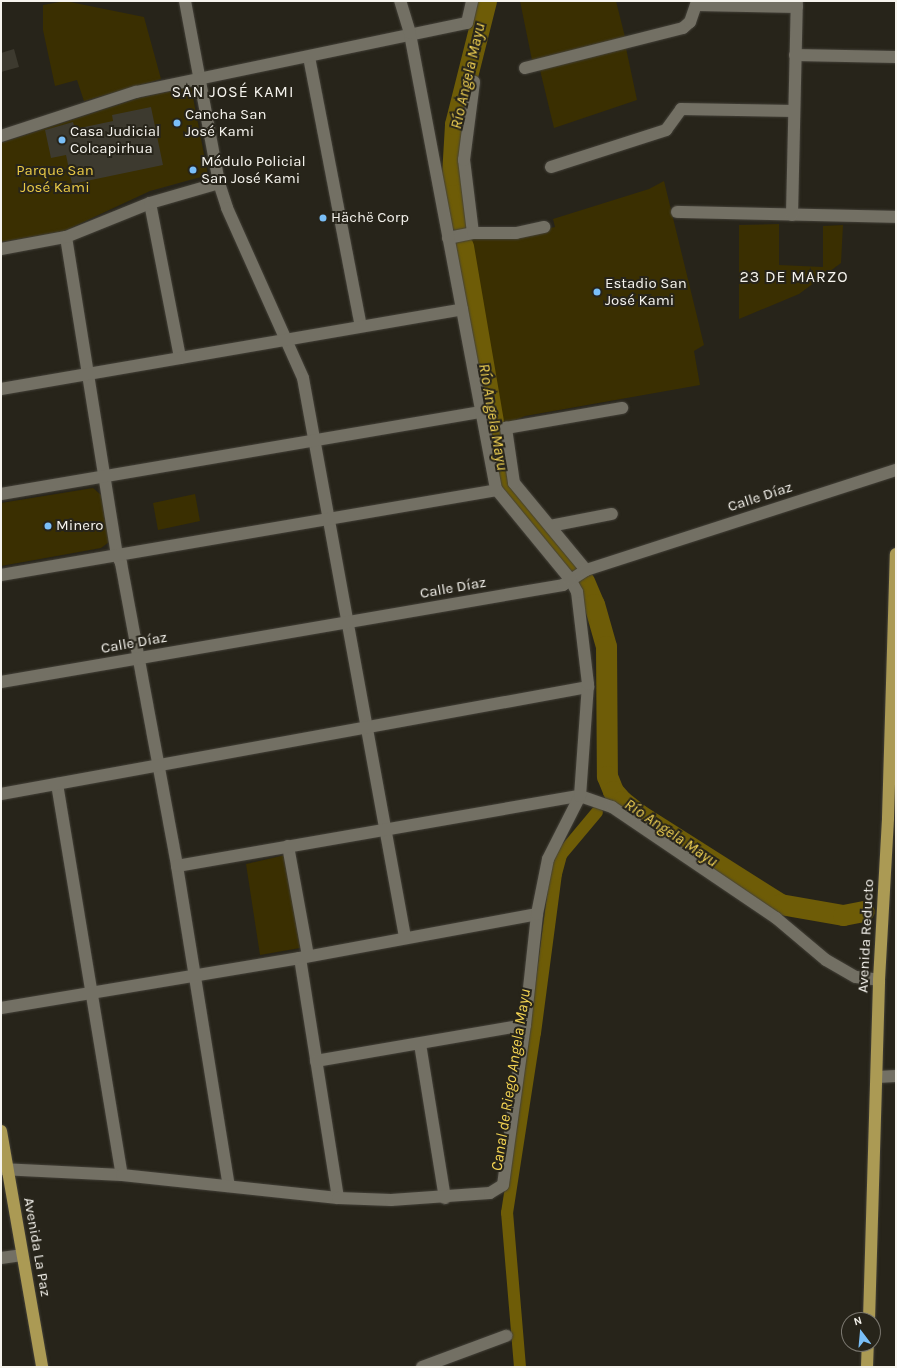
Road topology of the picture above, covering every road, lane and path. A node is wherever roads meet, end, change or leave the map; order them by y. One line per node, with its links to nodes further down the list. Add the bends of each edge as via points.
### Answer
1 (185, 1): 11 (street)
2 (400, 1): 6 (street)
3 (472, 1): 6 (street, via 467,23)
4 (695, 3): 5 (street); 10 (street, via 690,22 683,28)
5 (797, 4): 7 (street)
6 (410, 33): 8 (street); 24 (street)
7 (795, 55): 9 (street); 13 (street)
8 (309, 57): 11 (street); 27 (street)
9 (896, 57)
10 (525, 68)
11 (200, 77): 14 (street, via 136,92); 16 (street)
12 (474, 82): 22 (street, via 464,160)
13 (794, 111): 15 (street, via 682,109 666,130); 19 (street)
14 (1, 136)
15 (551, 167)
16 (219, 183): 17 (street); 28 (street, via 227,208)
17 (150, 202): 23 (street); 29 (street)
18 (677, 212): 19 (street)
19 (792, 215): 20 (street)
20 (896, 217)
21 (544, 227): 22 (street, via 516,233)
22 (473, 233): 24 (street)
23 (66, 237): 25 (street); 30 (street)
24 (448, 238): 26 (street)
25 (1, 249)
26 (462, 309): 27 (street); 33 (street)
27 (361, 326): 28 (street)
28 (286, 339): 29 (street); 34 (street, via 303,378)
29 (180, 358): 30 (street)
30 (89, 373): 31 (street); 36 (street)
31 (1, 389)
32 (622, 408): 41 (street, via 506,428 514,483)
33 (481, 412): 34 (street); 37 (street)
34 (315, 440): 36 (street); 40 (street)
35 (896, 470): 44 (street, Calle Díaz)
36 (105, 476): 38 (street); 43 (street)
37 (497, 490): 40 (street); 46 (street)
38 (1, 494)
39 (612, 514): 41 (street)
40 (330, 519): 43 (street); 47 (street)
41 (550, 526): 44 (street)
42 (896, 554): 63 (main road, Avenida Reducto, via 888,818)
43 (118, 555): 45 (street); 48 (street, via 122,563)
44 (586, 570): 46 (street, Calle Díaz)
45 (1, 575)
46 (570, 579): 47 (street, Calle Díaz, via 563,585); 50 (street, via 577,592)
47 (349, 622): 48 (street, Calle Díaz); 51 (street)
48 (138, 659): 49 (street, Calle Díaz); 52 (street)
49 (1, 682)
50 (588, 687): 51 (street); 55 (street)
51 (367, 728): 52 (street); 56 (street)
52 (158, 765): 53 (street); 58 (street)
53 (57, 784): 54 (street); 64 (street)
54 (1, 794)
55 (580, 796): 56 (street); 59 (street, via 548,859); 63 (street, via 612,807 776,918 826,960 856,977)
56 (385, 830): 57 (street); 60 (street)
57 (288, 846): 58 (street); 61 (street)
58 (177, 866): 62 (street)
59 (537, 914): 60 (street); 66 (street)
60 (405, 937): 61 (street)
61 (304, 957): 62 (street); 68 (street)
62 (195, 974): 64 (street); 74 (street)
63 (879, 980): 70 (main road, Avenida Reducto)
64 (91, 992): 65 (street); 73 (street)
65 (1, 1008)
66 (526, 1025): 67 (street); 76 (street, via 503,1185 490,1193)
67 (420, 1044): 68 (street); 76 (street)
68 (316, 1061): 75 (street)
69 (896, 1076): 70 (street)
70 (877, 1077): 79 (main road, Avenida Reducto)
71 (1, 1131): 72 (main road, Avenida La Paz)
72 (4, 1168): 73 (street); 77 (main road, Avenida La Paz)
73 (122, 1175): 74 (street)
74 (229, 1186): 75 (street)
75 (338, 1198): 76 (street)
76 (445, 1198)
77 (22, 1255): 78 (street); 82 (main road, Avenida La Paz)
78 (1, 1258)
79 (869, 1312)
80 (506, 1336): 83 (street)
81 (868, 1352): 84 (main road)
82 (42, 1367)
83 (422, 1367)
84 (867, 1367)

